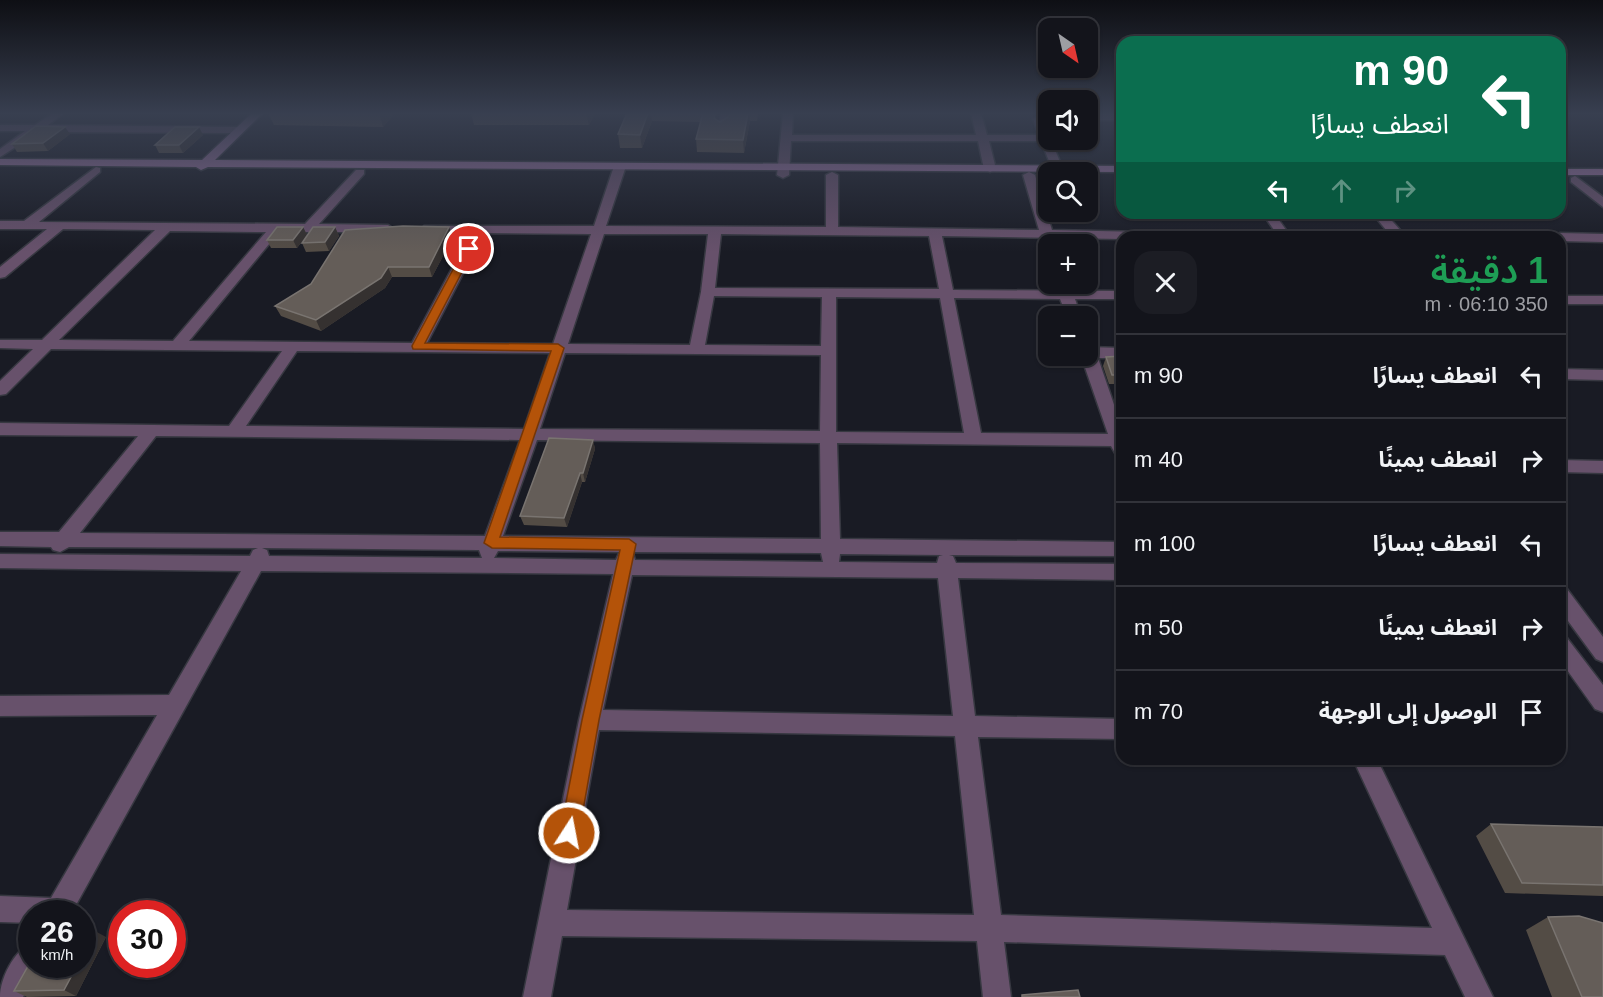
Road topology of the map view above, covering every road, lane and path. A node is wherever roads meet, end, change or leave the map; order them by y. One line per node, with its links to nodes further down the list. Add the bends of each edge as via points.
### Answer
1 (214, 160): 6 (street)
2 (216, 160): 6 (street)
3 (784, 160): 13 (street)
4 (988, 160): 8 (street)
5 (0, 162): 6 (street)
6 (207, 167): 10 (street); 11 (street); 15 (street)
7 (0, 168): 10 (street)
8 (990, 169): 13 (street); 14 (street)
9 (1116, 169): 12 (street)
10 (96, 170): 29 (street)
11 (620, 170): 13 (street); 15 (street); 35 (street)
12 (1098, 170)
13 (783, 171): 19 (street)
14 (1038, 171)
15 (360, 172): 32 (street)
16 (1566, 172): 17 (street)
17 (1603, 172)
18 (1038, 174): 20 (street)
19 (832, 175): 20 (street); 37 (street)
20 (1029, 175): 40 (street)
21 (1098, 176): 22 (street)
22 (1116, 177)
23 (1566, 180): 24 (street)
24 (1575, 180): 25 (street); 26 (street)
25 (1603, 180)
26 (1603, 203)
27 (1383, 219): 38 (street)
28 (0, 225): 29 (street)
29 (27, 225): 30 (street)
30 (59, 226): 31 (street); 46 (street)
31 (167, 226): 33 (street); 56 (street)
32 (309, 228): 33 (street); 34 (street)
33 (275, 229): 57 (street)
34 (480, 229): 35 (street); 58 (street)
35 (599, 230): 36 (street); 60 (street)
36 (715, 231): 37 (street); 47 (street)
37 (832, 231): 39 (street)
38 (1394, 231)
39 (935, 232): 41 (street); 49 (street)
40 (1047, 234)
41 (1038, 235)
42 (1098, 235): 43 (street)
43 (1116, 236)
44 (1566, 237): 45 (street)
45 (1603, 238)
46 (0, 274)
47 (708, 292): 48 (street); 61 (street)
48 (828, 293): 49 (street); 62 (street)
49 (948, 294): 50 (street); 75 (street)
50 (1066, 295): 51 (street); 54 (street)
51 (1116, 295)
52 (1566, 300): 53 (street)
53 (1602, 301)
54 (1070, 306)
55 (0, 344): 56 (street)
56 (48, 344): 57 (street); 68 (street)
57 (177, 346): 59 (street)
58 (417, 346): 59 (street); 60 (street)
59 (292, 347): 72 (street)
60 (558, 348): 61 (street); 73 (street)
61 (697, 350): 62 (street)
62 (829, 351): 74 (street)
63 (1098, 353): 64 (street)
64 (1116, 354)
65 (1093, 366): 70 (street)
66 (1566, 374): 67 (street)
67 (1603, 375)
68 (0, 390)
69 (0, 429): 71 (street)
70 (1116, 430)
71 (150, 432): 72 (street); 80 (street)
72 (233, 432): 73 (street)
73 (530, 435): 74 (street); 82 (street)
74 (828, 438): 75 (street); 84 (street)
75 (974, 440): 76 (street)
76 (1116, 444)
77 (1566, 466): 78 (street)
78 (1603, 467)
79 (0, 539): 80 (street)
80 (65, 539): 81 (street); 88 (street)
81 (268, 542): 82 (street); 89 (street)
82 (492, 543): 83 (street); 90 (street)
83 (629, 544): 84 (street); 91 (street)
84 (831, 546): 86 (street); 92 (street)
85 (1116, 549): 86 (street)
86 (946, 560): 92 (street); 93 (street); 101 (street)
87 (0, 561): 88 (street)
88 (46, 562): 89 (street)
89 (254, 565): 90 (street); 98 (street)
90 (483, 566): 91 (street)
91 (624, 567): 92 (street); 100 (street)
92 (832, 569)
93 (1116, 572)
94 (1566, 603): 96 (street)
95 (1566, 652): 97 (street)
96 (1603, 653)
97 (1603, 702)
98 (174, 705): 99 (street); 104 (street)
99 (0, 706)
100 (591, 720): 101 (street); 107 (street)
101 (966, 725): 102 (street); 108 (street)
102 (1116, 729)
103 (1368, 765): 109 (street)
104 (63, 900)
105 (0, 909): 106 (street)
106 (18, 910)
107 (552, 923): 108 (street); 112 (street)
108 (989, 928): 109 (street); 113 (street)
109 (1453, 942): 114 (street)
110 (19, 978): 111 (street)
111 (8, 997)
112 (537, 997)
113 (997, 997)
114 (1479, 997)

